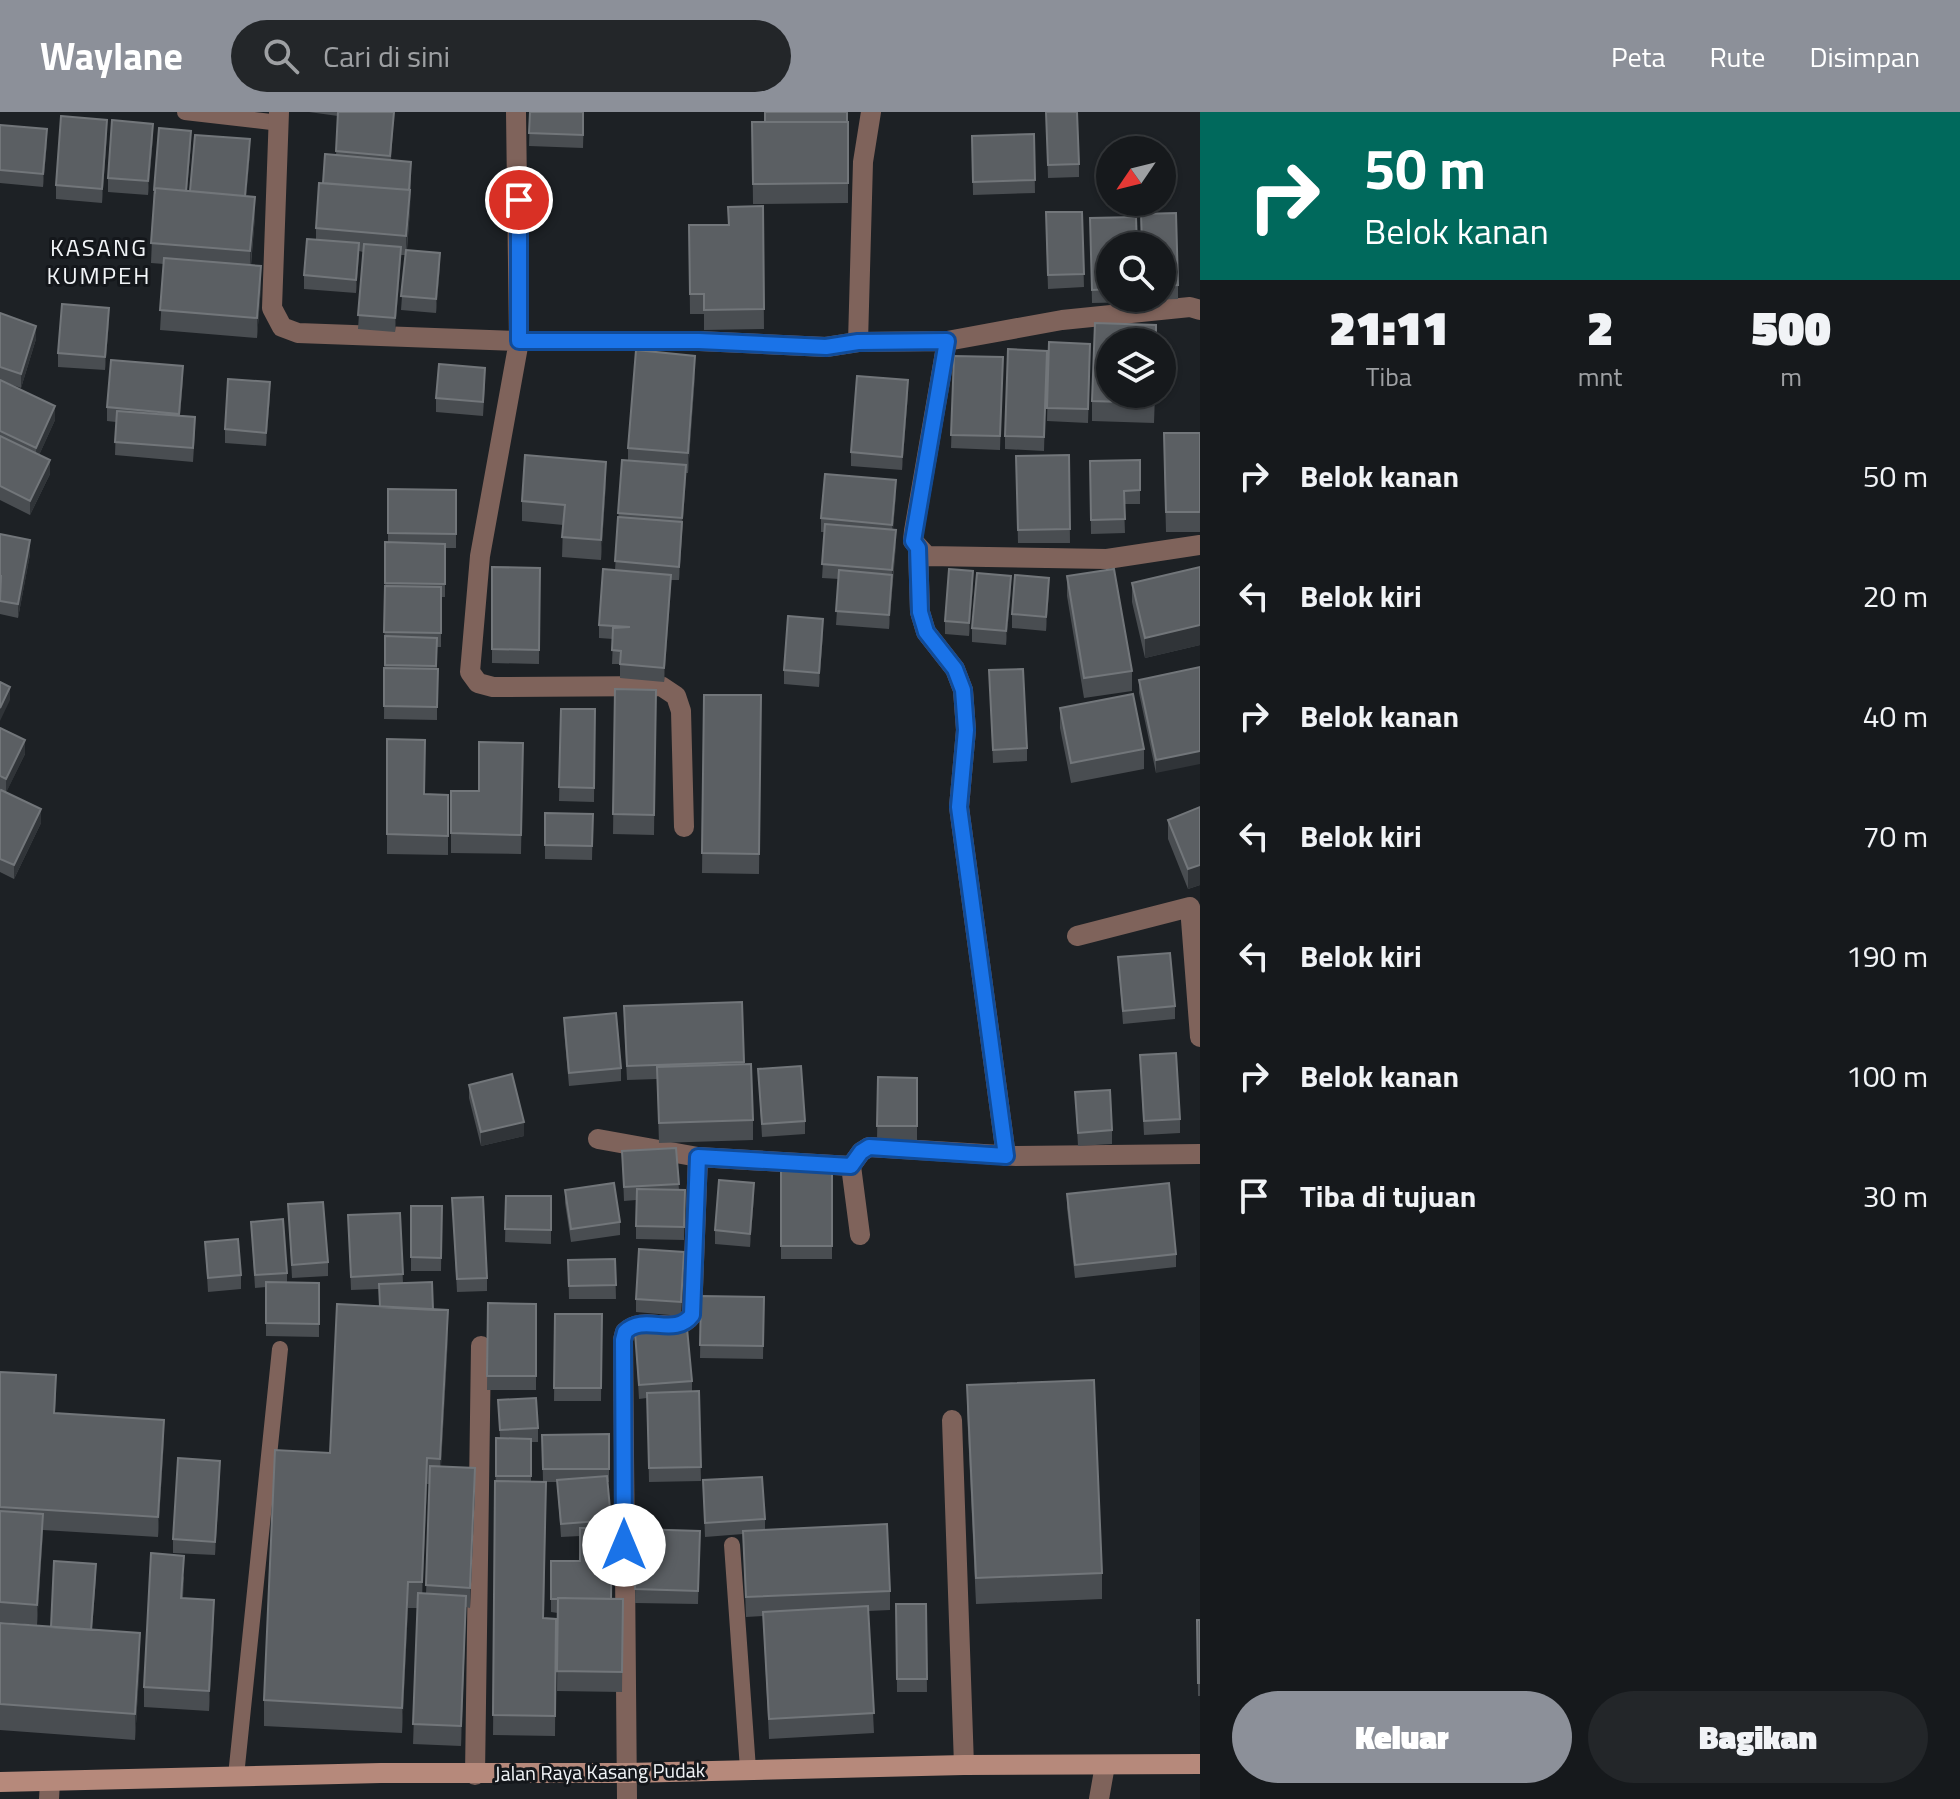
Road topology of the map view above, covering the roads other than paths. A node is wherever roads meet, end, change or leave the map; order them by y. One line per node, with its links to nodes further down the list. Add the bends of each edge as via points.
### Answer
1 (185, 112): 4 (lane)
2 (516, 112): 6 (street)
3 (871, 112): 8 (street, via 863,162)
4 (280, 118): 6 (street, via 272,308 282,327 298,333)
5 (1200, 310): 7 (street, via 1062,320)
6 (519, 341): 8 (street, via 826,347); 11 (street, via 480,556 470,672 478,683 493,687 661,686 676,696 681,711)
7 (947, 341): 8 (street); 10 (street, via 914,531)
8 (858, 342)
9 (1200, 545): 10 (street, via 1107,559 927,556)
10 (918, 548): 16 (street, via 920,612 926,632 955,669 963,690 966,730 959,807)
11 (684, 827)
12 (1077, 936): 13 (street, via 1190,907)
13 (1200, 1037)
14 (598, 1139): 17 (street)
15 (1200, 1154): 16 (street)
16 (1006, 1156): 18 (street, via 869,1147)
17 (698, 1157): 18 (street); 28 (street, via 692,1315 673,1326 639,1323 625,1332 623,1340)
18 (851, 1166): 19 (street)
19 (860, 1235)
20 (481, 1346): 29 (street)
21 (280, 1349): 30 (lane)
22 (952, 1420): 25 (street)
23 (732, 1545): 27 (lane)
24 (1200, 1764): 26 (street, Jalan Raya Kasang Pudak)
25 (964, 1765): 26 (street, Jalan Raya Kasang Pudak); 27 (street, Jalan Raya Kasang Pudak)
26 (1105, 1765): 34 (street)
27 (748, 1769): 28 (street, Jalan Raya Kasang Pudak)
28 (628, 1773): 29 (street, Jalan Raya Kasang Pudak); 33 (street)
29 (475, 1775): 30 (street, Jalan Raya Kasang Pudak)
30 (236, 1776): 32 (street, Jalan Raya Kasang Pudak)
31 (0, 1782): 32 (street, Jalan Raya Kasang Pudak)
32 (50, 1790)
33 (627, 1799)
34 (1099, 1799)

